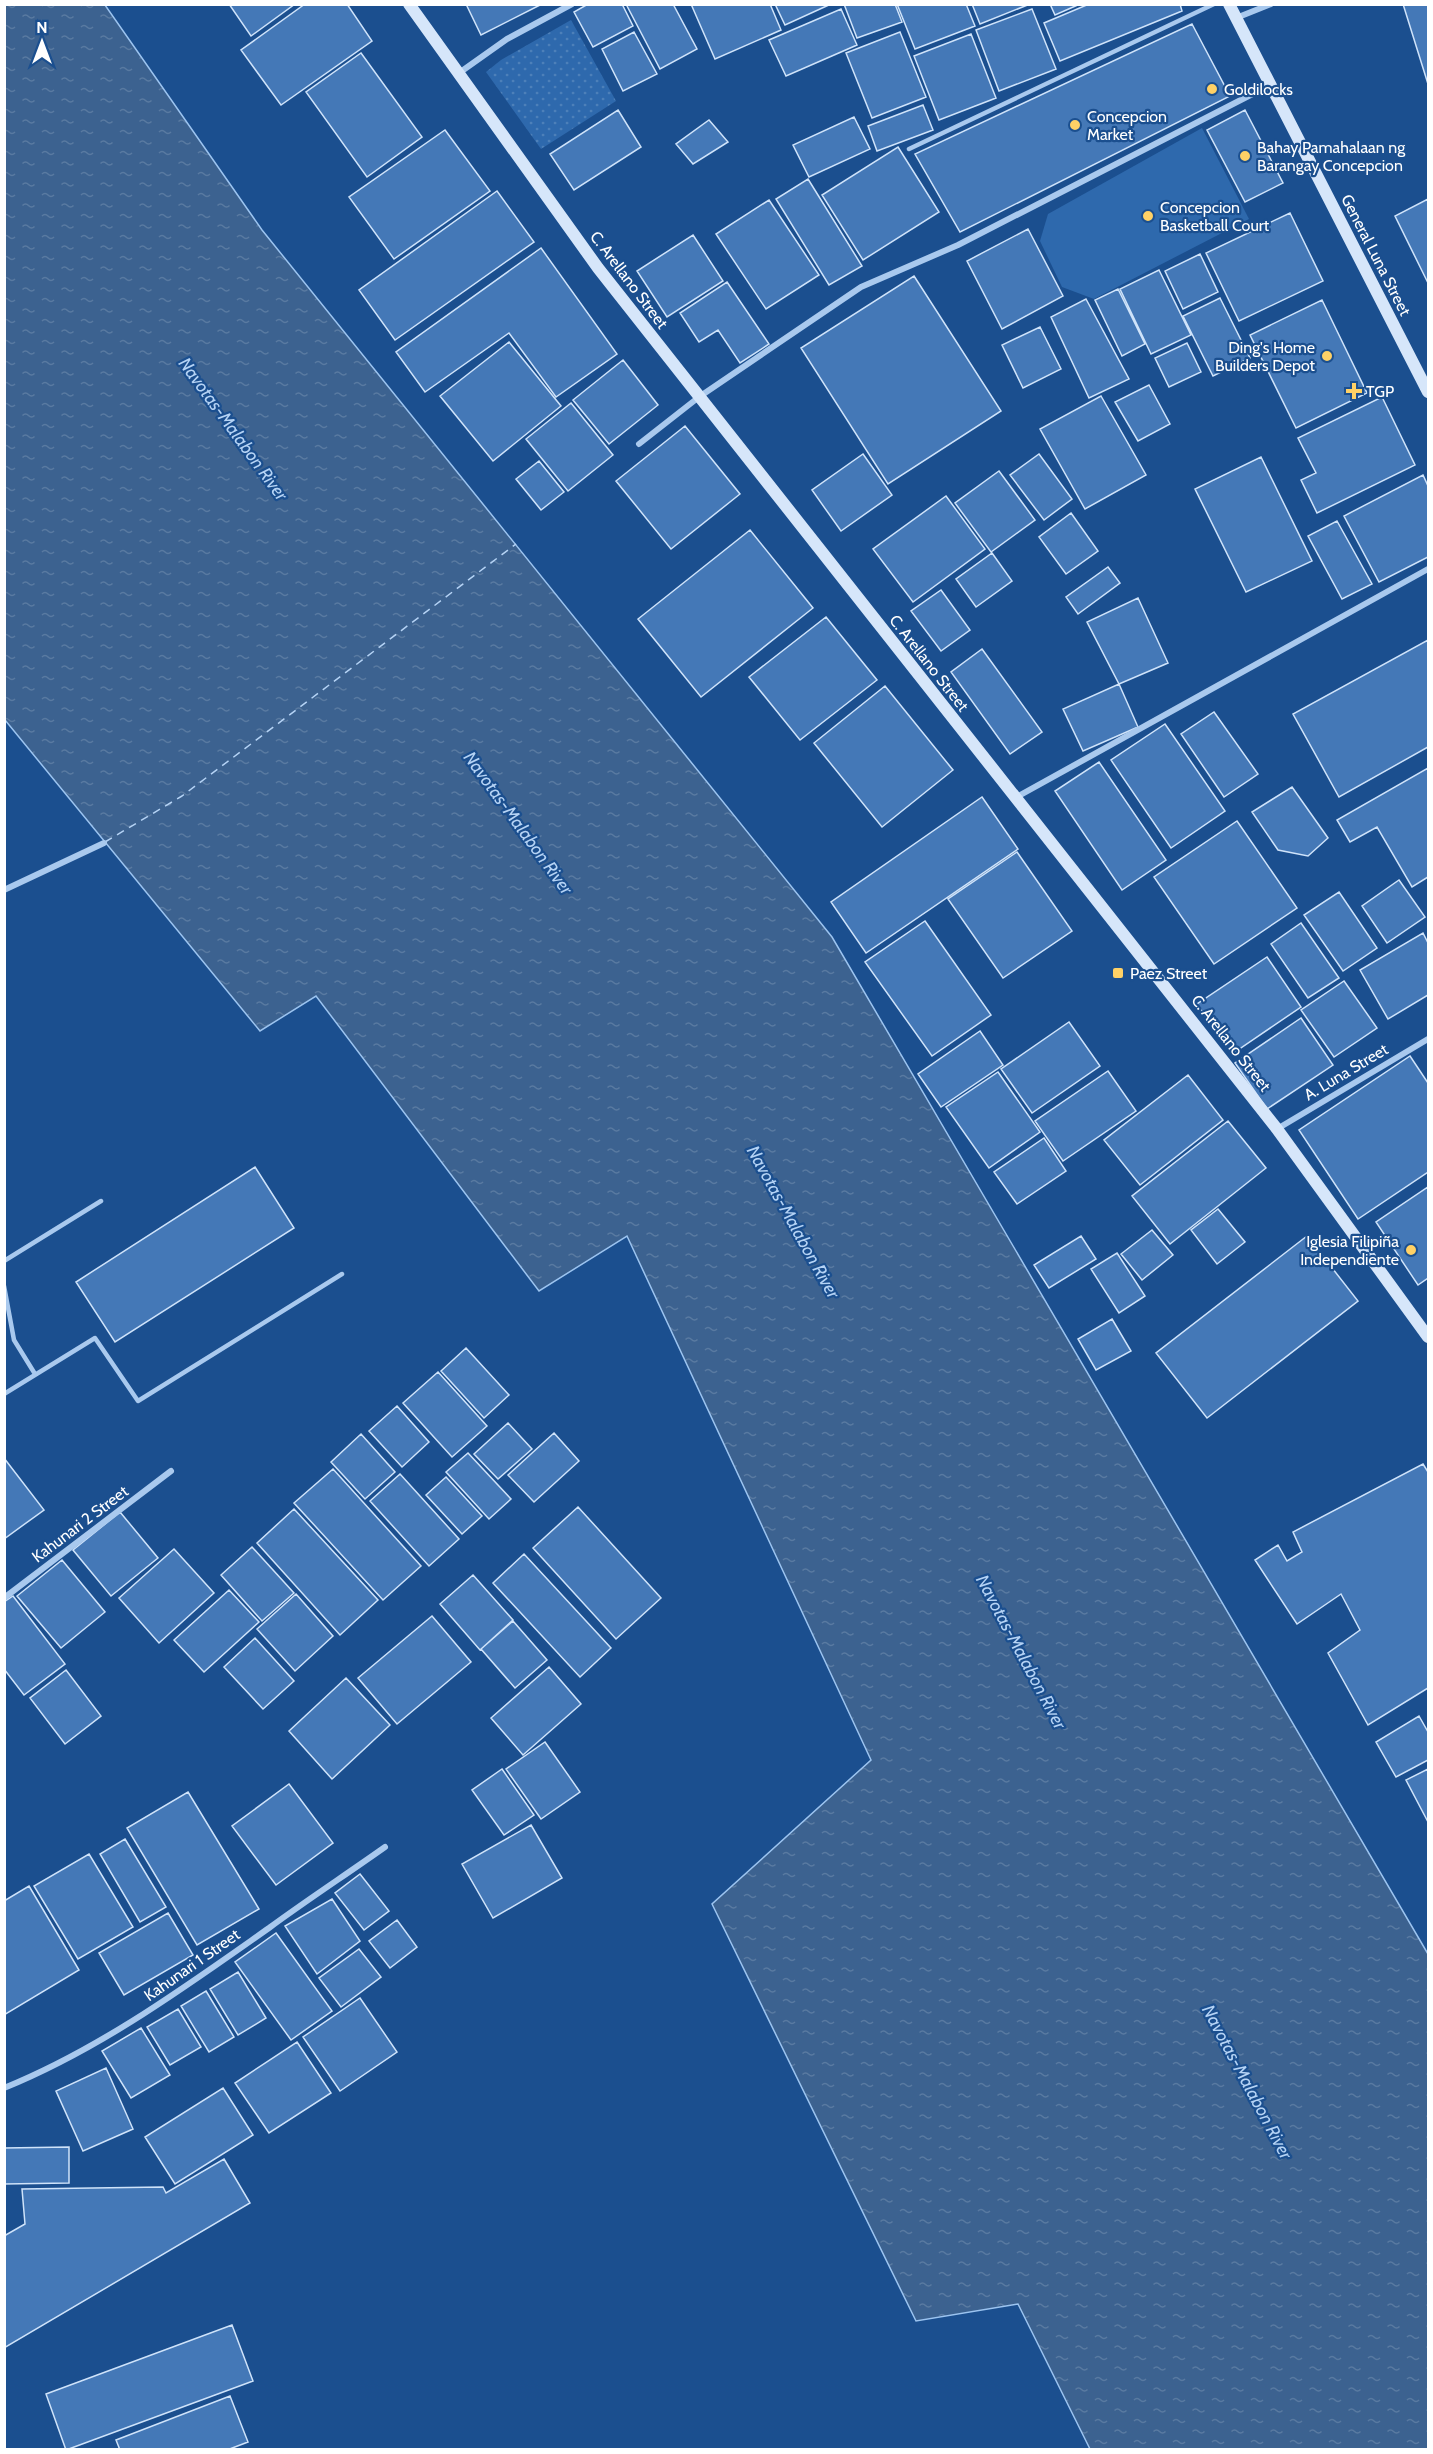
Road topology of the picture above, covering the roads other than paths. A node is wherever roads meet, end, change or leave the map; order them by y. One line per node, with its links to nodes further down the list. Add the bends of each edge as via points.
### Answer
1 (410, 4): 7 (main road, C. Arellano Street)
2 (572, 4): 7 (street, via 507,39)
3 (1214, 4): 9 (lane)
4 (1229, 4): 6 (main road, General Luna Street)
5 (1272, 4): 6 (street)
6 (1236, 18): 8 (main road, General Luna Street)
7 (459, 73): 11 (main road, C. Arellano Street, via 598,268)
8 (1270, 85): 10 (main road, General Luna Street); 11 (street, via 958,245 861,287)
9 (909, 149)
10 (1428, 392)
11 (699, 397): 12 (street); 14 (main road, C. Arellano Street)
12 (639, 444)
13 (1428, 569): 14 (street)
14 (1015, 798): 18 (main road, C. Arellano Street)
15 (104, 843): 16 (street)
16 (4, 890)
17 (1428, 1039): 18 (street, A. Luna Street)
18 (1277, 1128): 23 (main road, C. Arellano Street)
19 (101, 1202): 20 (lane)
20 (4, 1261)
21 (342, 1274): 24 (lane, via 138,1401 95,1338)
22 (4, 1286): 24 (lane, via 14,1340)
23 (1428, 1337)
24 (35, 1374): 25 (lane)
25 (4, 1394)
26 (171, 1471): 27 (street, Kahunari 2 Street)
27 (4, 1598)
28 (385, 1847): 29 (street, Kahunari 1 Street, via 133,2022)
29 (4, 2088)

